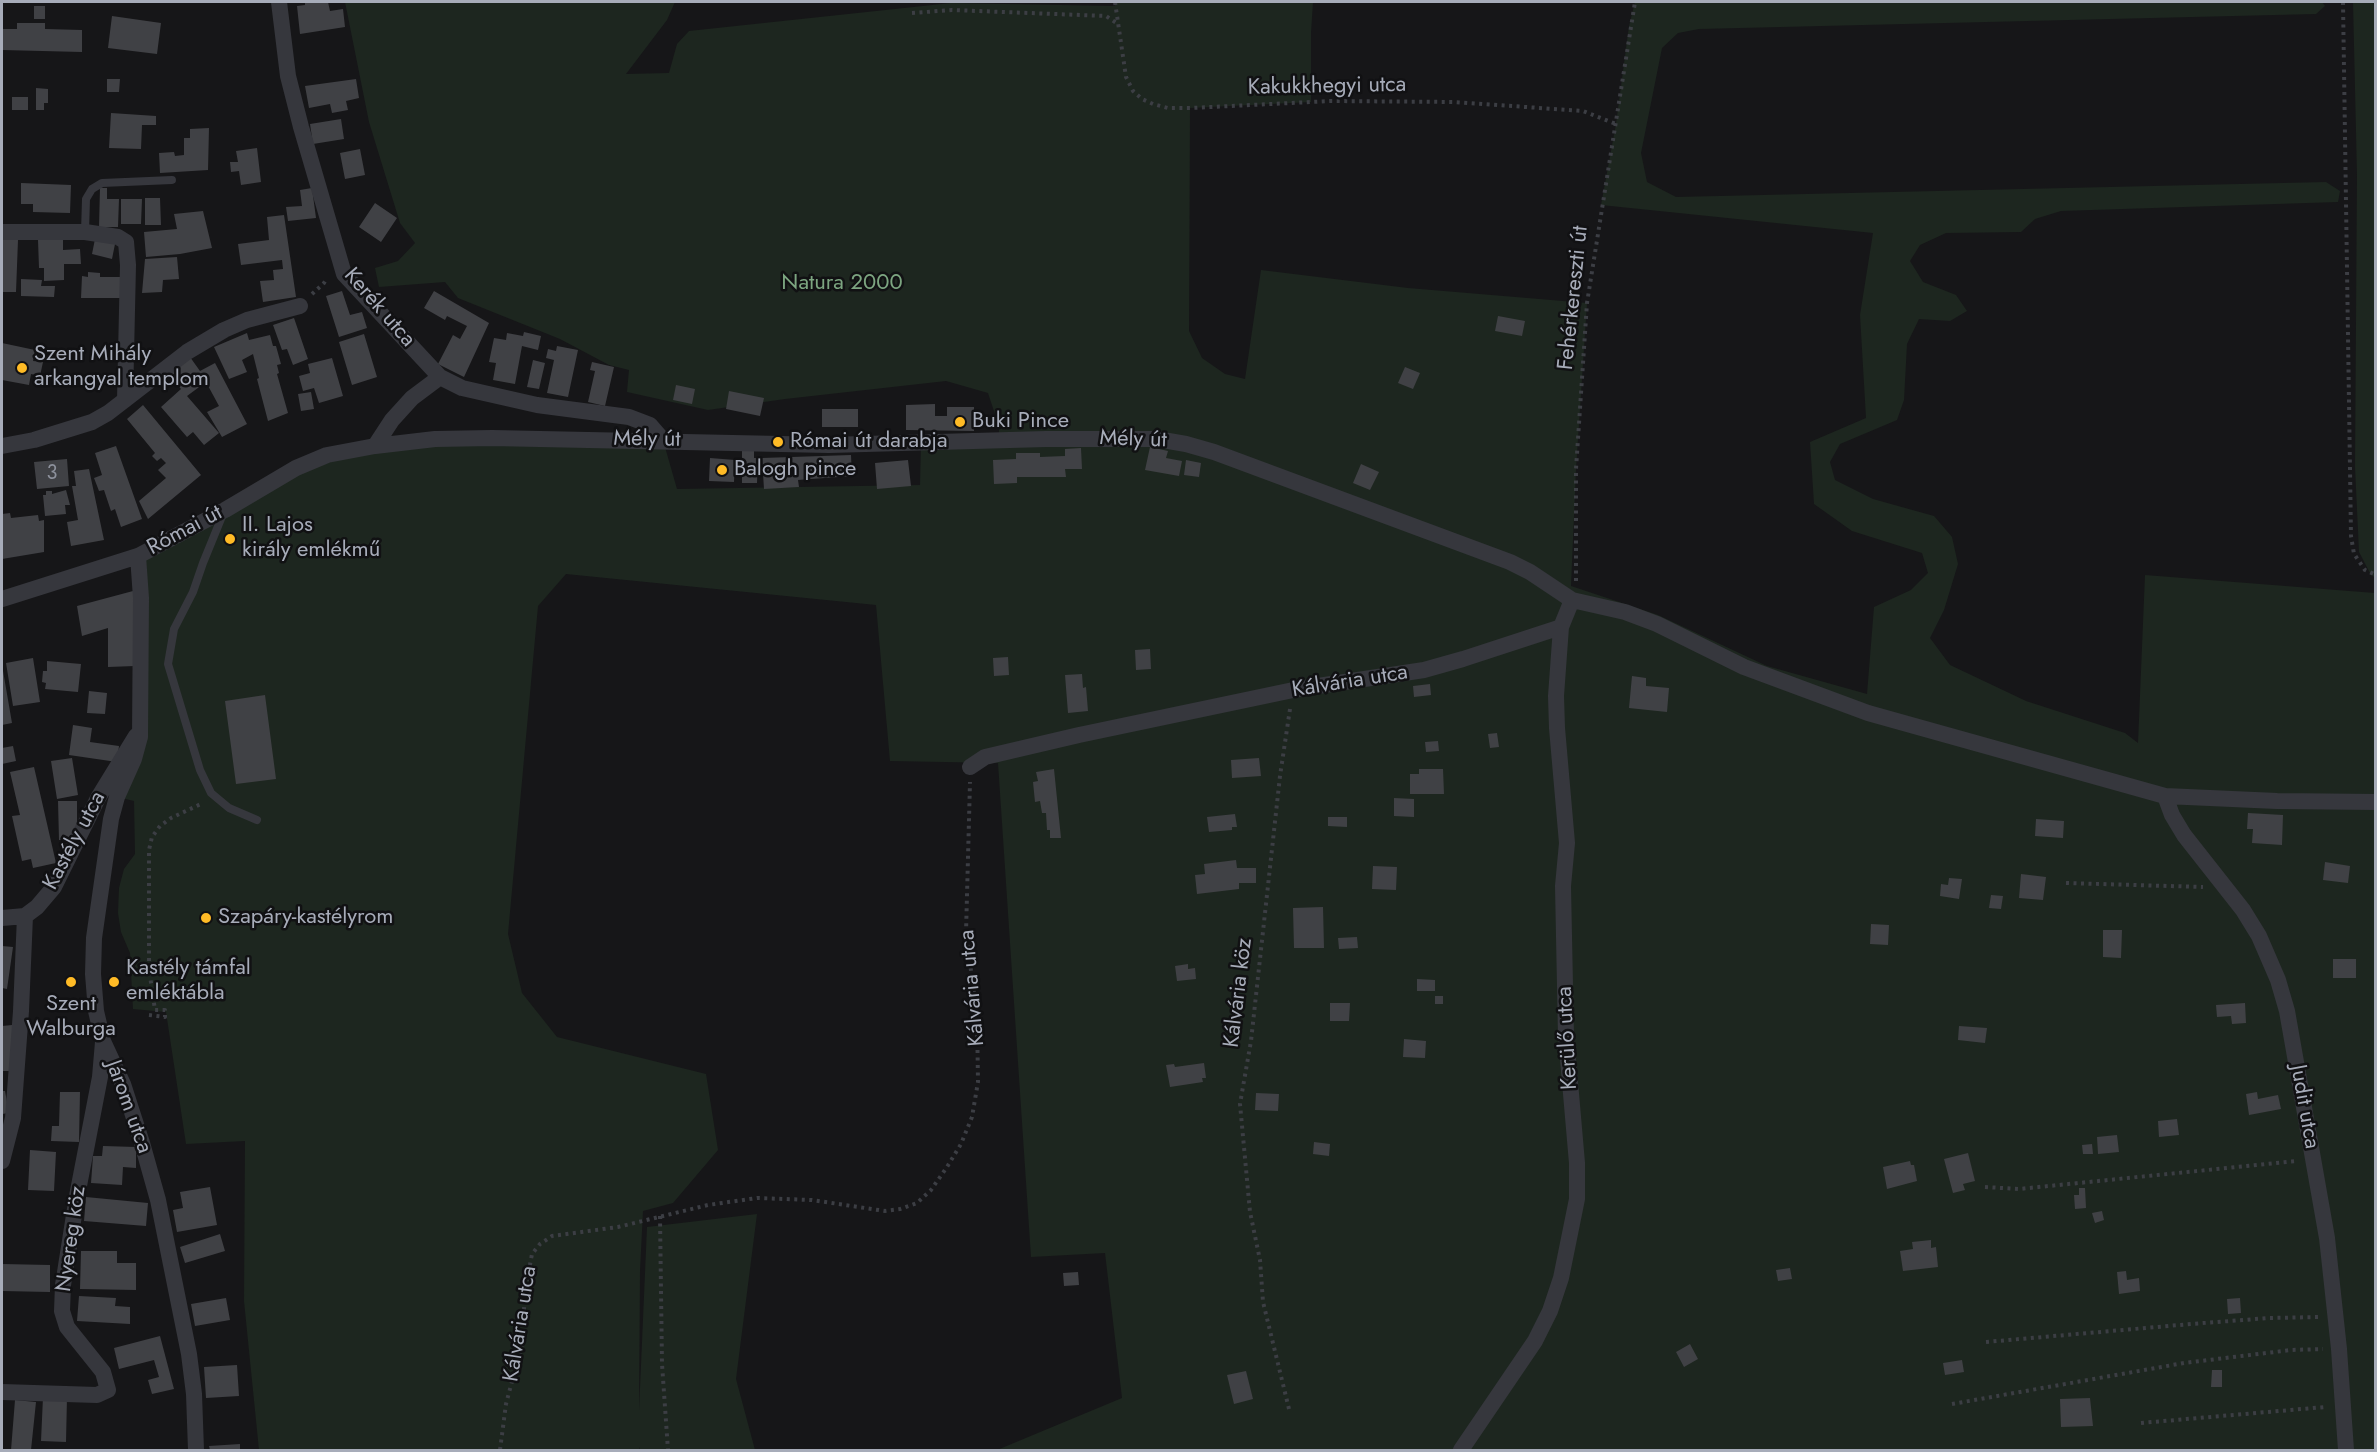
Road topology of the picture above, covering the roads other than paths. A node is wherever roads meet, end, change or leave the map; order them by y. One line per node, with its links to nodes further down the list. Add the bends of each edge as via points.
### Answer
1 (279, 2): 6 (street, Kerék utca, via 288,76 344,274)
2 (172, 180): 4 (lane, via 102,183 86,199)
3 (2, 232): 4 (street)
4 (85, 232): 7 (street, via 126,242)
5 (300, 306): 7 (street, via 224,330 187,352)
6 (440, 377): 8 (street, Kerék utca, via 462,388 537,405 629,417 650,425); 10 (street, via 412,398)
7 (125, 400): 9 (street, via 92,422)
8 (663, 440): 10 (street, Mély út, via 435,439); 14 (street, Mély út, via 828,445 1157,439 1186,444 1510,562)
9 (2, 446)
10 (375, 446): 11 (street, Római út, via 327,455 296,468)
11 (225, 510): 12 (street, Római út); 20 (lane, via 174,629 168,664 200,770 211,793 229,808)
12 (138, 556): 13 (street, Római út); 16 (street)
13 (2, 599)
14 (1572, 600): 15 (street, Kerülő utca); 18 (street, via 1657,624 1744,668 1868,713)
15 (1561, 627): 17 (street, Kálvária utca, via 1424,670 1298,689 1007,751 985,757); 27 (street, Kerülő utca, via 1557,728 1567,843 1563,886 1566,1036 1577,1199 1550,1311 1535,1341)
16 (140, 730): 21 (street, Kastély utca, via 98,798 54,887); 23 (street, Járom utca, via 134,759 111,819 94,938 96,1011)
17 (970, 767)
18 (2165, 796): 19 (street); 28 (street, Judit utca, via 2184,835 2259,936 2287,1011 2327,1238)
19 (2376, 802)
20 (257, 820)
21 (25, 916): 22 (street); 24 (street, via 13,1118)
22 (2, 918)
23 (103, 1041): 25 (street, Nyereg köz, via 62,1311 67,1328 103,1372 108,1390 98,1395); 26 (street, Járom utca, via 123,1084 158,1200 189,1354)
24 (2, 1161)
25 (2, 1392)
26 (196, 1450)
27 (1461, 1450)
28 (2346, 1450)

